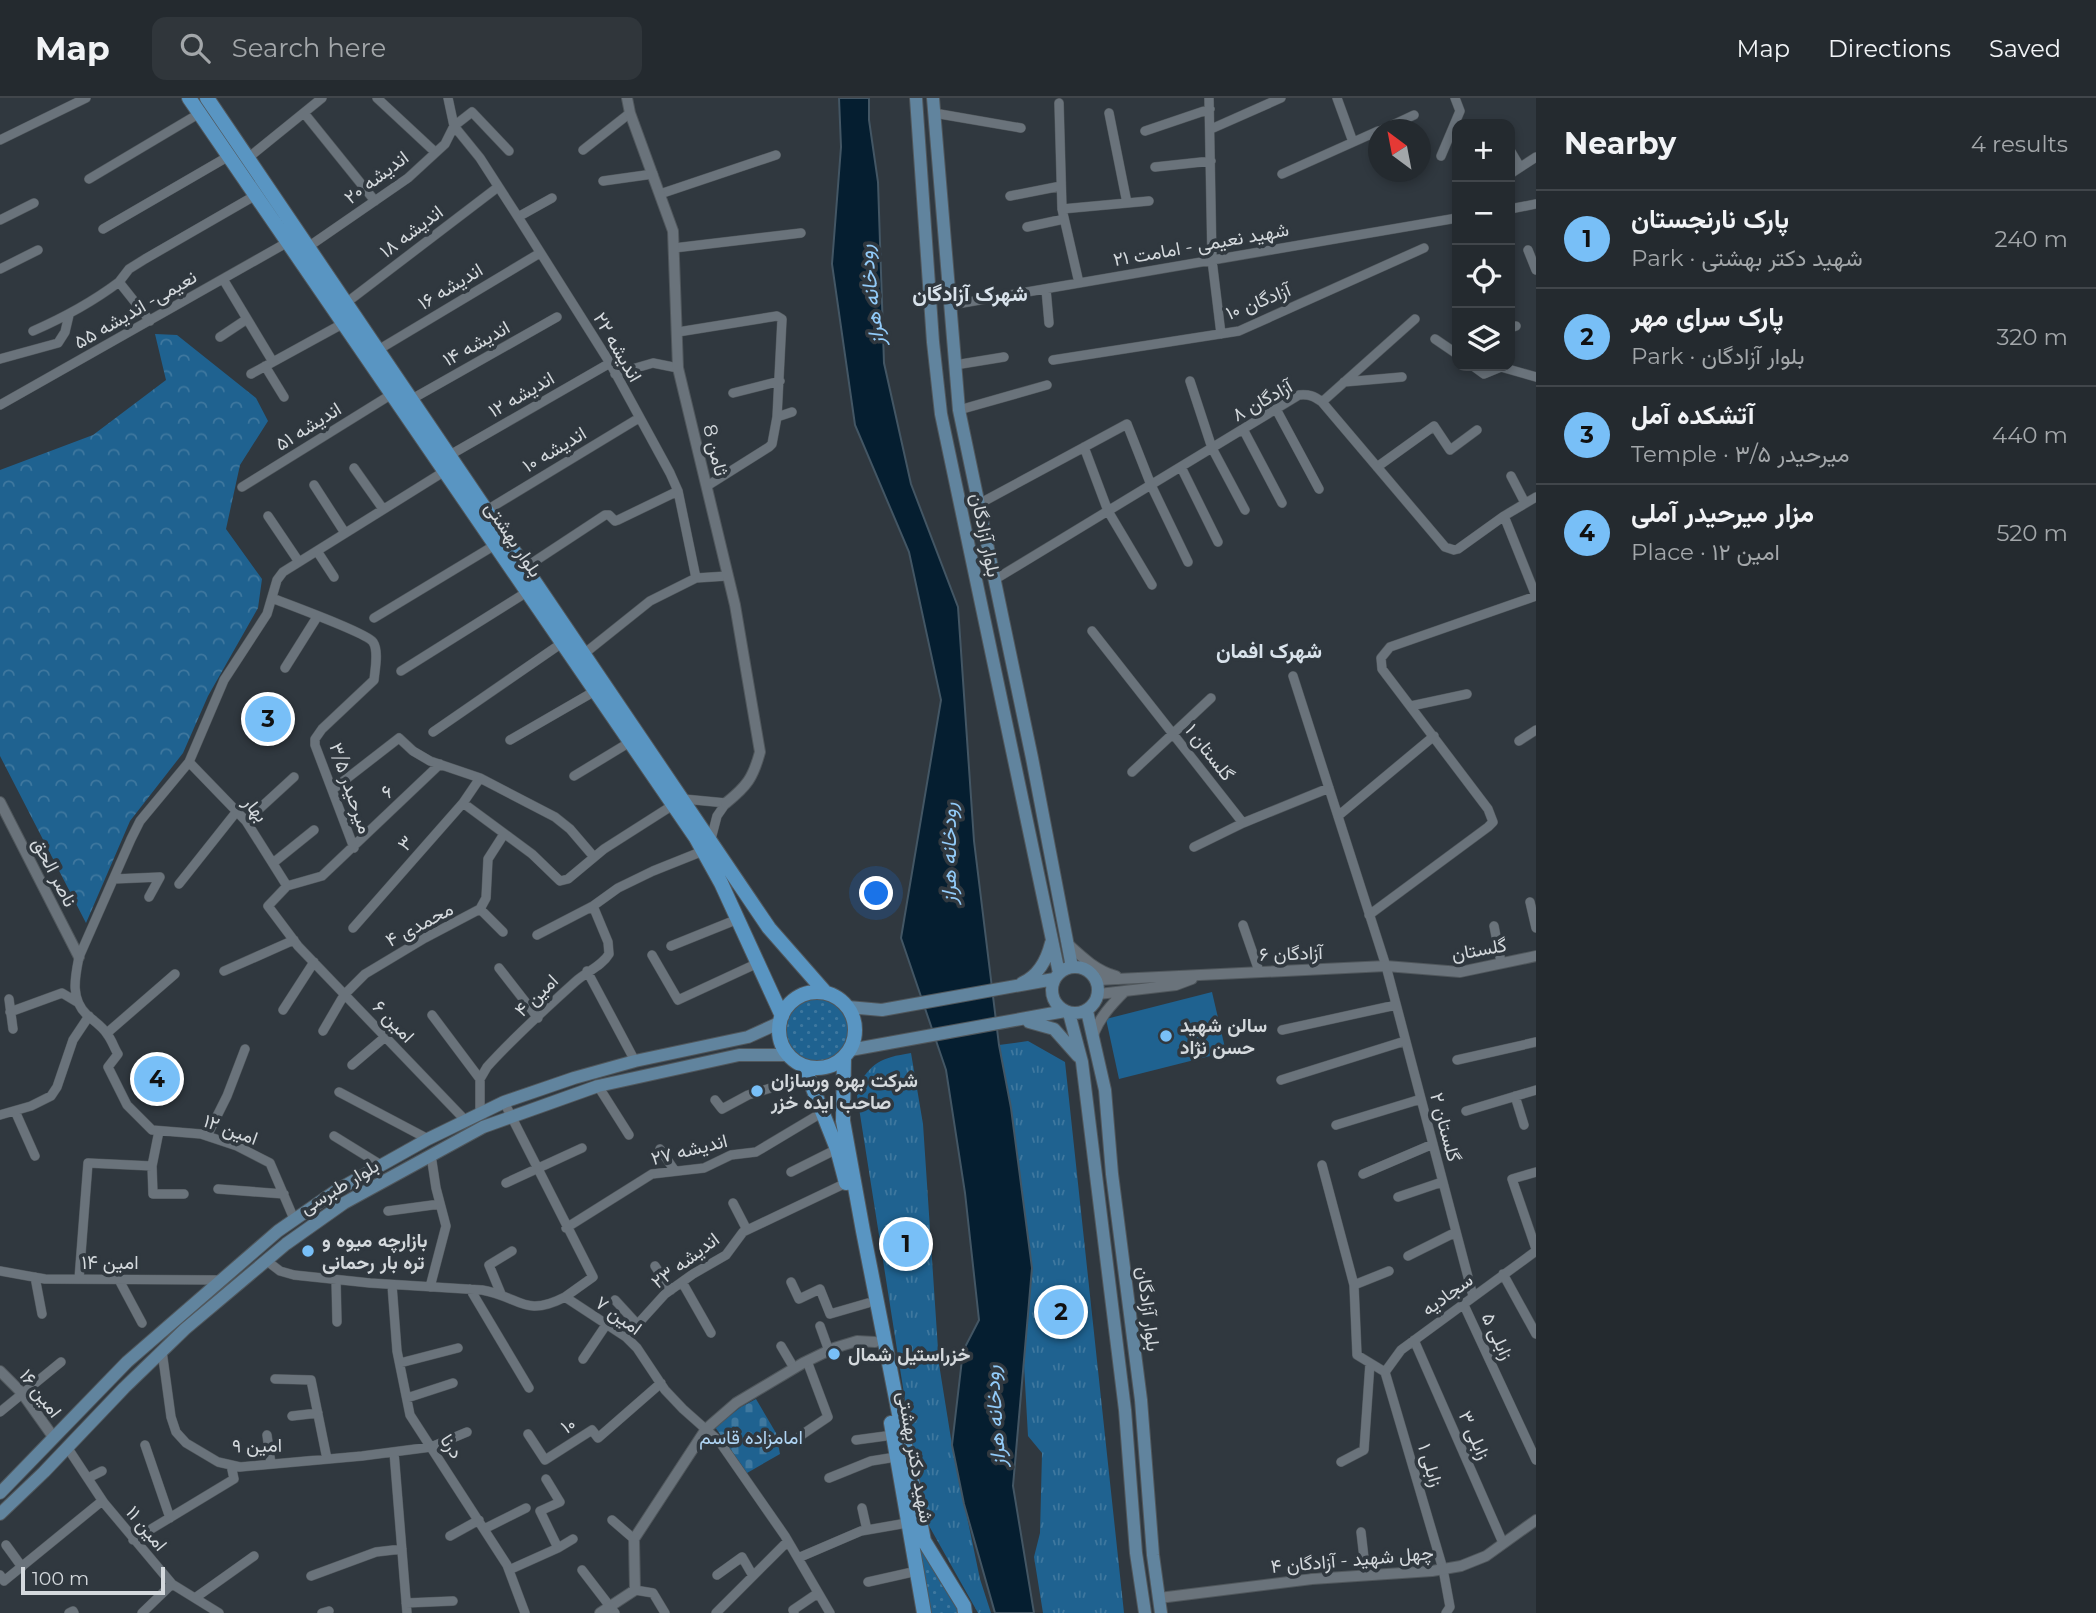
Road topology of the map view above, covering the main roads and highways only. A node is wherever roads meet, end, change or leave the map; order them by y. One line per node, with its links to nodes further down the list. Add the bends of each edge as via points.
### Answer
1 (189, 98): 5 (main road, بلوار بهشتی, via 344,323)
2 (207, 98): 5 (main road, بلوار بهشتی, via 378,349)
3 (916, 98): 7 (main road, بلوار آزادگان, via 941,414)
4 (933, 98): 6 (main road, بلوار آزادگان, via 959,410)
5 (402, 397): 10 (main road, بلوار بهشتی, via 445,471 527,592 630,742); 10 (main road, بلوار بهشتی, via 450,454 585,653)
6 (1024, 721): 7 (main road); 8 (main road, بلوار آزادگان)
7 (1007, 727): 9 (main road, بلوار آزادگان)
8 (1031, 751): 9 (main road); 13 (main road, بلوار آزادگان)
9 (1013, 754): 12 (main road, بلوار آزادگان)
10 (678, 802): 11 (main road, بلوار بهشتی)
11 (707, 845): 16 (main road, بلوار بهشتی, via 769,928); 20 (main road, بلوار بهشتی)
12 (1052, 937): 14 (main road, بلوار آزادگان); 15 (main road, via 1047,957 1031,979)
13 (1072, 967): 14 (main road); 18 (main road, via 1087,969 1097,980 1099,994)
14 (1057, 976): 15 (main road); 19 (main road, via 1053,997)
15 (1015, 986): 17 (main road, via 882,1010)
16 (826, 993): 17 (main road); 20 (main road, via 795,999)
17 (848, 1007): 22 (main road, via 855,1028)
18 (1087, 1010): 19 (main road); 26 (main road, بلوار آزادگان, via 1105,1090)
19 (1067, 1012): 21 (main road); 24 (main road, بلوار آزادگان)
20 (781, 1019): 23 (main road, via 780,1040); 30 (main road, بلوار طبرسی, via 748,1037 635,1061 504,1102 337,1190 220,1280 127,1362)
21 (1022, 1020): 22 (main road, via 887,1041); 24 (main road, via 1054,1029)
22 (847, 1054): 25 (main road, via 825,1067); 33 (main road, شهید دکتر بهشتی, via 843,1121 923,1541)
23 (789, 1055): 25 (main road); 31 (main road, بلوار طبرسی, via 739,1055 598,1086 510,1116 344,1203 311,1224 162,1351)
24 (1082, 1062): 27 (main road, بلوار آزادگان)
25 (806, 1071): 32 (main road, شهید دکتر بهشتی, via 846,1183)
26 (1129, 1305): 27 (main road); 28 (main road, بلوار آزادگان)
27 (1111, 1308): 29 (main road, بلوار آزادگان)
28 (1133, 1338): 29 (main road); 35 (main road, بلوار آزادگان)
29 (1115, 1341): 34 (main road, بلوار آزادگان)
30 (0, 1493)
31 (0, 1514)
32 (924, 1613)
33 (965, 1613)
34 (1145, 1613)
35 (1161, 1613)

